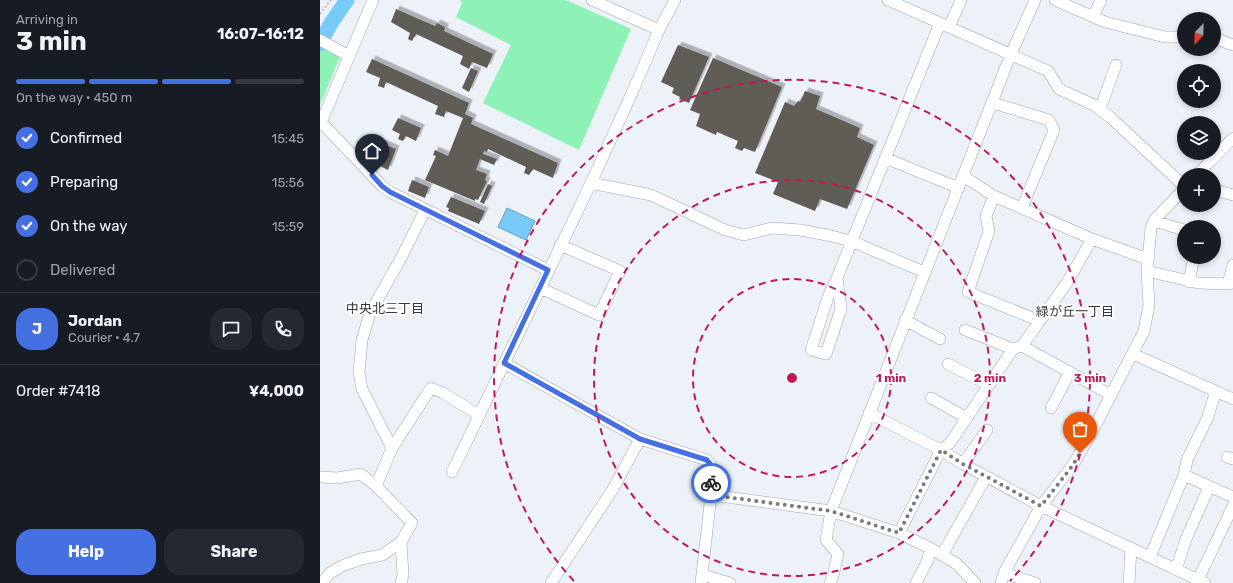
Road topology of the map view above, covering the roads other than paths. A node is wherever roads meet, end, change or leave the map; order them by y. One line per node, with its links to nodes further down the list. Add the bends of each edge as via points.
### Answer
1 (373, 0): 18 (street)
2 (592, 0): 12 (street)
3 (675, 0): 12 (street)
4 (888, 0): 9 (street)
5 (961, 0): 11 (street)
6 (1035, 0): 17 (street)
7 (1055, 0): 10 (street)
8 (1101, 0): 10 (street)
9 (906, 3): 11 (street)
10 (1093, 17): 13 (street, via 1139,31)
11 (944, 25): 17 (street); 24 (street)
12 (659, 30): 28 (street)
13 (1177, 37)
14 (1221, 41): 16 (street)
15 (325, 43): 18 (street)
16 (1233, 45)
17 (1011, 54): 20 (street); 21 (street, via 1048,71 1059,89)
18 (349, 56): 22 (street)
19 (1116, 65): 21 (street)
20 (993, 103): 26 (street); 34 (street, via 1049,120 1054,130)
21 (1100, 109): 27 (street, via 1132,136)
22 (321, 122): 35 (street, via 382,186)
23 (1233, 138): 25 (street)
24 (885, 158): 29 (street); 39 (street)
25 (1204, 168)
26 (963, 176): 29 (street); 33 (street)
27 (1177, 181)
28 (591, 183): 39 (street, via 651,195 713,225 744,235 772,228 800,230); 40 (street)
29 (959, 188): 46 (street)
30 (1221, 192): 32 (street)
31 (1177, 195): 36 (street)
32 (1233, 195)
33 (994, 196): 34 (street); 52 (street, via 986,216 989,231 968,292)
34 (1022, 208): 38 (street)
35 (425, 210): 44 (street); 71 (street, via 370,313 362,340 359,372 362,389)
36 (1154, 221): 37 (street); 41 (street)
37 (1177, 228)
38 (1092, 239): 41 (street); 52 (street, via 1068,281)
39 (851, 242): 46 (street); 47 (street)
40 (560, 245): 44 (street); 50 (street, via 620,272 599,315)
41 (1148, 259): 45 (street)
42 (1193, 264): 48 (street)
43 (1233, 265): 49 (street)
44 (548, 270): 50 (street)
45 (1147, 271): 48 (street); 56 (street, via 1149,305 1144,331)
46 (924, 272): 51 (street)
47 (837, 278): 47 (street, via 842,309 826,354 812,350 828,297)
48 (1189, 282): 49 (street)
49 (1231, 283)
50 (540, 288): 57 (street)
51 (905, 320): 54 (street); 66 (street)
52 (1040, 321): 55 (street)
53 (965, 330): 55 (street)
54 (940, 339)
55 (1017, 348): 59 (street); 60 (street)
56 (1133, 354): 61 (street); 62 (street)
57 (504, 363): 67 (street); 70 (street)
58 (948, 364): 60 (street)
59 (1070, 372): 62 (street); 65 (street)
60 (989, 385): 68 (street)
61 (1216, 391): 64 (street); 75 (street, via 1207,419 1187,460)
62 (1111, 395): 82 (street, via 1073,465)
63 (931, 398): 68 (street)
64 (1233, 399)
65 (1050, 408)
66 (869, 412): 72 (street); 84 (street)
67 (479, 416): 71 (street, via 431,388); 74 (street)
68 (967, 418): 72 (street, via 950,443)
69 (987, 430): 73 (street)
70 (640, 439): 80 (street, via 707,460 711,465); 97 (street, via 613,489)
71 (392, 448): 78 (street)
72 (941, 450): 73 (street); 85 (street)
73 (963, 464): 77 (street)
74 (452, 472)
75 (1184, 475): 79 (street); 90 (street)
76 (320, 477): 78 (street, via 337,478 361,474)
77 (986, 477): 82 (street); 89 (street)
78 (376, 486): 86 (street, via 412,523)
79 (1209, 487): 81 (street); 91 (street, via 1186,539)
80 (711, 495): 84 (street); 93 (street)
81 (1233, 497)
82 (1041, 506): 88 (street); 92 (street)
83 (1233, 506): 94 (street)
84 (831, 511): 85 (street); 99 (street, via 826,540 838,554)
85 (899, 533): 87 (street)
86 (401, 542): 95 (street, via 382,555 342,566 330,573); 96 (street)
87 (930, 548): 89 (street); 100 (street, via 928,560)
88 (1131, 548): 90 (street); 103 (street)
89 (942, 555): 101 (street, via 956,564)
90 (1150, 557): 91 (street)
91 (1176, 570): 94 (street)
92 (1002, 578): 102 (street)
93 (702, 579): 98 (street)
94 (1197, 581)
95 (322, 583)
96 (401, 583)
97 (551, 583)
98 (730, 583)
99 (830, 583)
100 (916, 583)
101 (975, 583)
102 (1035, 583)
103 (1129, 583)

